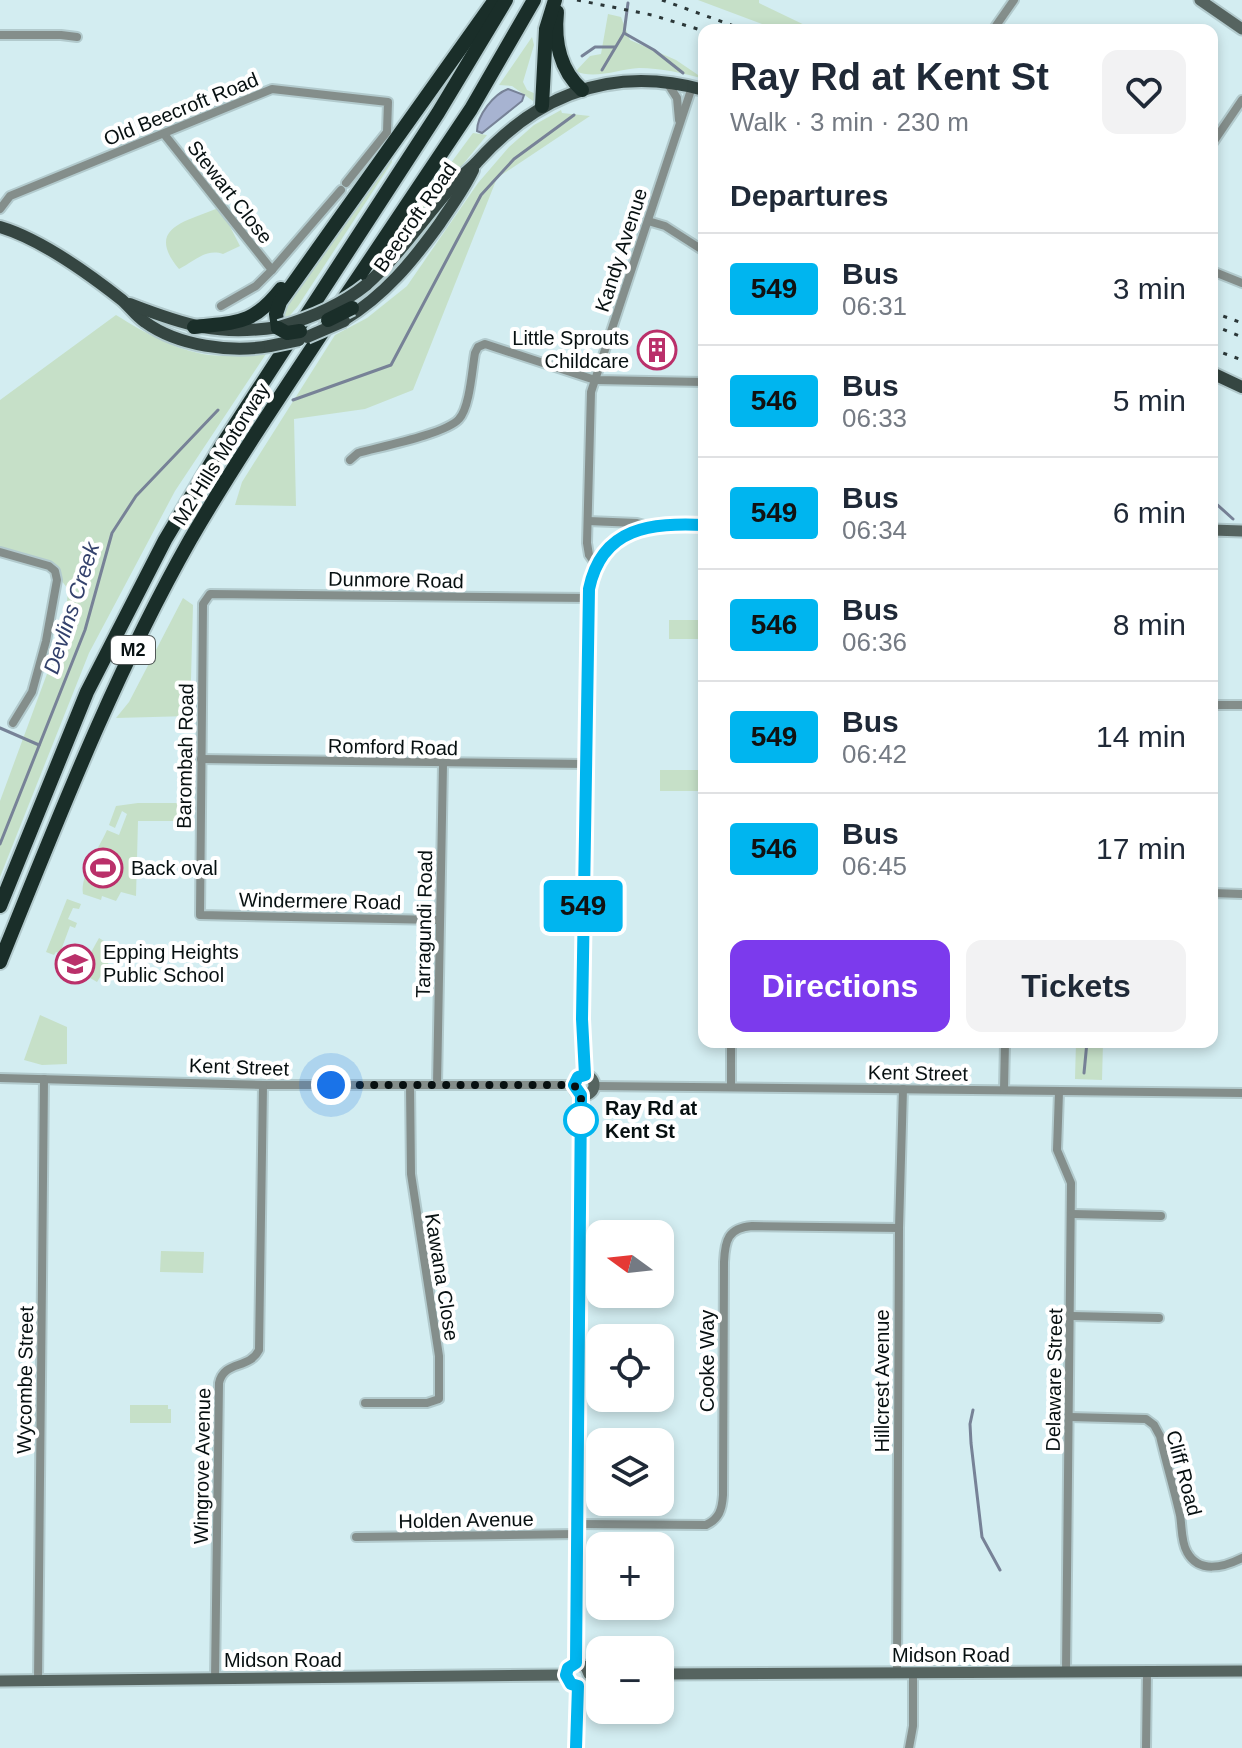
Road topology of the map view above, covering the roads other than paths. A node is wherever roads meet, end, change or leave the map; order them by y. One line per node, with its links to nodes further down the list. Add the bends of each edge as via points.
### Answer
1 (495, 0): 22 (highway)
2 (506, 0): 58 (highway, M2 Hills Motorway / M2, via 165,540 87,692)
3 (534, 0): 61 (highway, M2 Hills Motorway / M2, via 471,109 190,541 109,700)
4 (557, 0): 13 (highway, via 557,42 569,79); 15 (highway, via 546,29)
5 (1014, 0): 7 (street)
6 (1200, 0): 8 (street)
7 (997, 24)
8 (1242, 29)
9 (0, 35): 10 (street)
10 (77, 37)
11 (668, 84): 12 (main road, Beecroft Road); 13 (main road, Beecroft Road, via 625,82); 16 (street, via 677,98)
12 (698, 89): 16 (street, Kandy Avenue)
13 (582, 90): 15 (main road, Beecroft Road)
14 (1242, 100): 18 (street)
15 (542, 106): 19 (main road, Beecroft Road, via 505,132)
16 (678, 129): 23 (street, Kandy Avenue)
17 (164, 134): 20 (street, Old Beecroft Road, via 272,89 388,102 387,132); 21 (street, Old Beecroft Road, via 10,196); 26 (street, Stewart Close)
18 (1218, 135)
19 (476, 163): 31 (main road, Beecroft Road, via 466,186 408,267); 33 (main road, Beecroft Road, bridge, via 366,285 334,307)
20 (344, 187): 26 (street, Stewart Close)
21 (0, 209)
22 (343, 214): 32 (highway, via 259,313 243,321); 33 (highway, via 280,302)
23 (648, 221): 25 (street); 35 (street, Kandy Avenue)
24 (0, 227): 29 (main road, Beecroft Road, via 37,243)
25 (698, 247)
26 (272, 270): 30 (street, Stewart Close)
27 (1218, 273): 28 (street)
28 (1242, 283)
29 (124, 301): 31 (main road, Beecroft Road, bridge, via 145,322 171,336 216,347 270,346 307,337); 32 (main road, Beecroft Road)
30 (221, 306)
31 (354, 312): 33 (highway, bridge, via 300,331)
32 (194, 327): 33 (main road, Beecroft Road, via 234,332)
33 (278, 328)
34 (1218, 376): 38 (main road)
35 (595, 380): 36 (street); 40 (street, via 481,345 459,419); 41 (street, Kandy Avenue)
36 (698, 382)
37 (1218, 385): 39 (main road)
38 (1242, 387)
39 (1242, 395)
40 (350, 460)
41 (588, 521): 43 (street); 47 (street, Kandy Avenue, via 588,549)
42 (698, 525): 43 (street)
43 (648, 526): 47 (street, via 617,542)
44 (1218, 530): 45 (street)
45 (1242, 531)
46 (0, 552): 52 (street, via 49,566 57,580 32,692)
47 (597, 566): 49 (street)
48 (205, 597): 49 (street, Dunmore Road); 53 (street, Barombah Road)
49 (588, 598): 55 (street)
50 (1218, 705): 51 (street)
51 (1242, 705)
52 (13, 723)
53 (201, 759): 54 (street, Romford Road); 59 (street, Barombah Road)
54 (443, 764): 55 (street, Romford Road); 60 (street, Tarragundi Road)
55 (585, 764): 64 (street)
56 (1218, 893): 57 (street)
57 (1242, 894)
58 (0, 906)
59 (200, 915): 60 (street, Windermere Road)
60 (439, 920): 69 (street, Tarragundi Road)
61 (0, 962)
62 (731, 1048): 71 (street)
63 (1005, 1048): 74 (street)
64 (585, 1075): 70 (street); 73 (street, via 578,1077)
65 (0, 1078): 66 (street, Kent Street)
66 (44, 1079): 67 (street, Kent Street); 98 (street, Wycombe Street)
67 (263, 1085): 68 (street, Kent Street); 96 (street, Wingrove Avenue, via 259,1350 250,1362 228,1368 219,1383)
68 (410, 1085): 69 (street, Kent Street); 82 (street, Kawana Close, via 411,1174 440,1392 439,1399 427,1403)
69 (437, 1085): 73 (street, Kent Street)
70 (595, 1086): 71 (street, Kent Street); 73 (street, via 590,1094)
71 (731, 1087): 72 (street, Kent Street)
72 (903, 1089): 74 (street, Kent Street); 79 (street, Hillcrest Avenue)
73 (577, 1090): 84 (street)
74 (1004, 1090): 75 (street, Kent Street)
75 (1059, 1092): 76 (street, Kent Street); 77 (street, Delaware Street, via 1057,1150 1071,1183)
76 (1242, 1093)
77 (1072, 1214): 78 (street); 80 (street, Delaware Street)
78 (1161, 1216)
79 (899, 1228): 84 (street, Cooke Way, via 752,1226 730,1233 724,1262 722,1508 706,1525); 92 (street, Hillcrest Avenue)
80 (1072, 1316): 81 (street); 83 (street, Delaware Street)
81 (1159, 1318)
82 (365, 1403)
83 (1070, 1417): 86 (street, Cliff Road, via 1146,1419 1154,1425 1186,1551 1209,1568); 90 (street, Delaware Street)
84 (577, 1529): 85 (street, Holden Avenue); 87 (street)
85 (356, 1537)
86 (1242, 1558)
87 (576, 1663): 88 (street); 95 (street)
88 (586, 1667)
89 (1242, 1671): 91 (street, Midson Road)
90 (1066, 1672): 91 (street, Midson Road); 93 (street, Midson Road)
91 (1147, 1672): 103 (street)
92 (897, 1673): 93 (street, Midson Road); 94 (street, Midson Road)
93 (913, 1673): 102 (street)
94 (674, 1674)
95 (566, 1675): 96 (street, Midson Road); 100 (street)
96 (215, 1679): 98 (street, Midson Road)
97 (0, 1681): 98 (street, Midson Road)
98 (38, 1681)
99 (586, 1682): 100 (street)
100 (578, 1686): 101 (street)
101 (576, 1748)
102 (909, 1748)
103 (1146, 1748)

